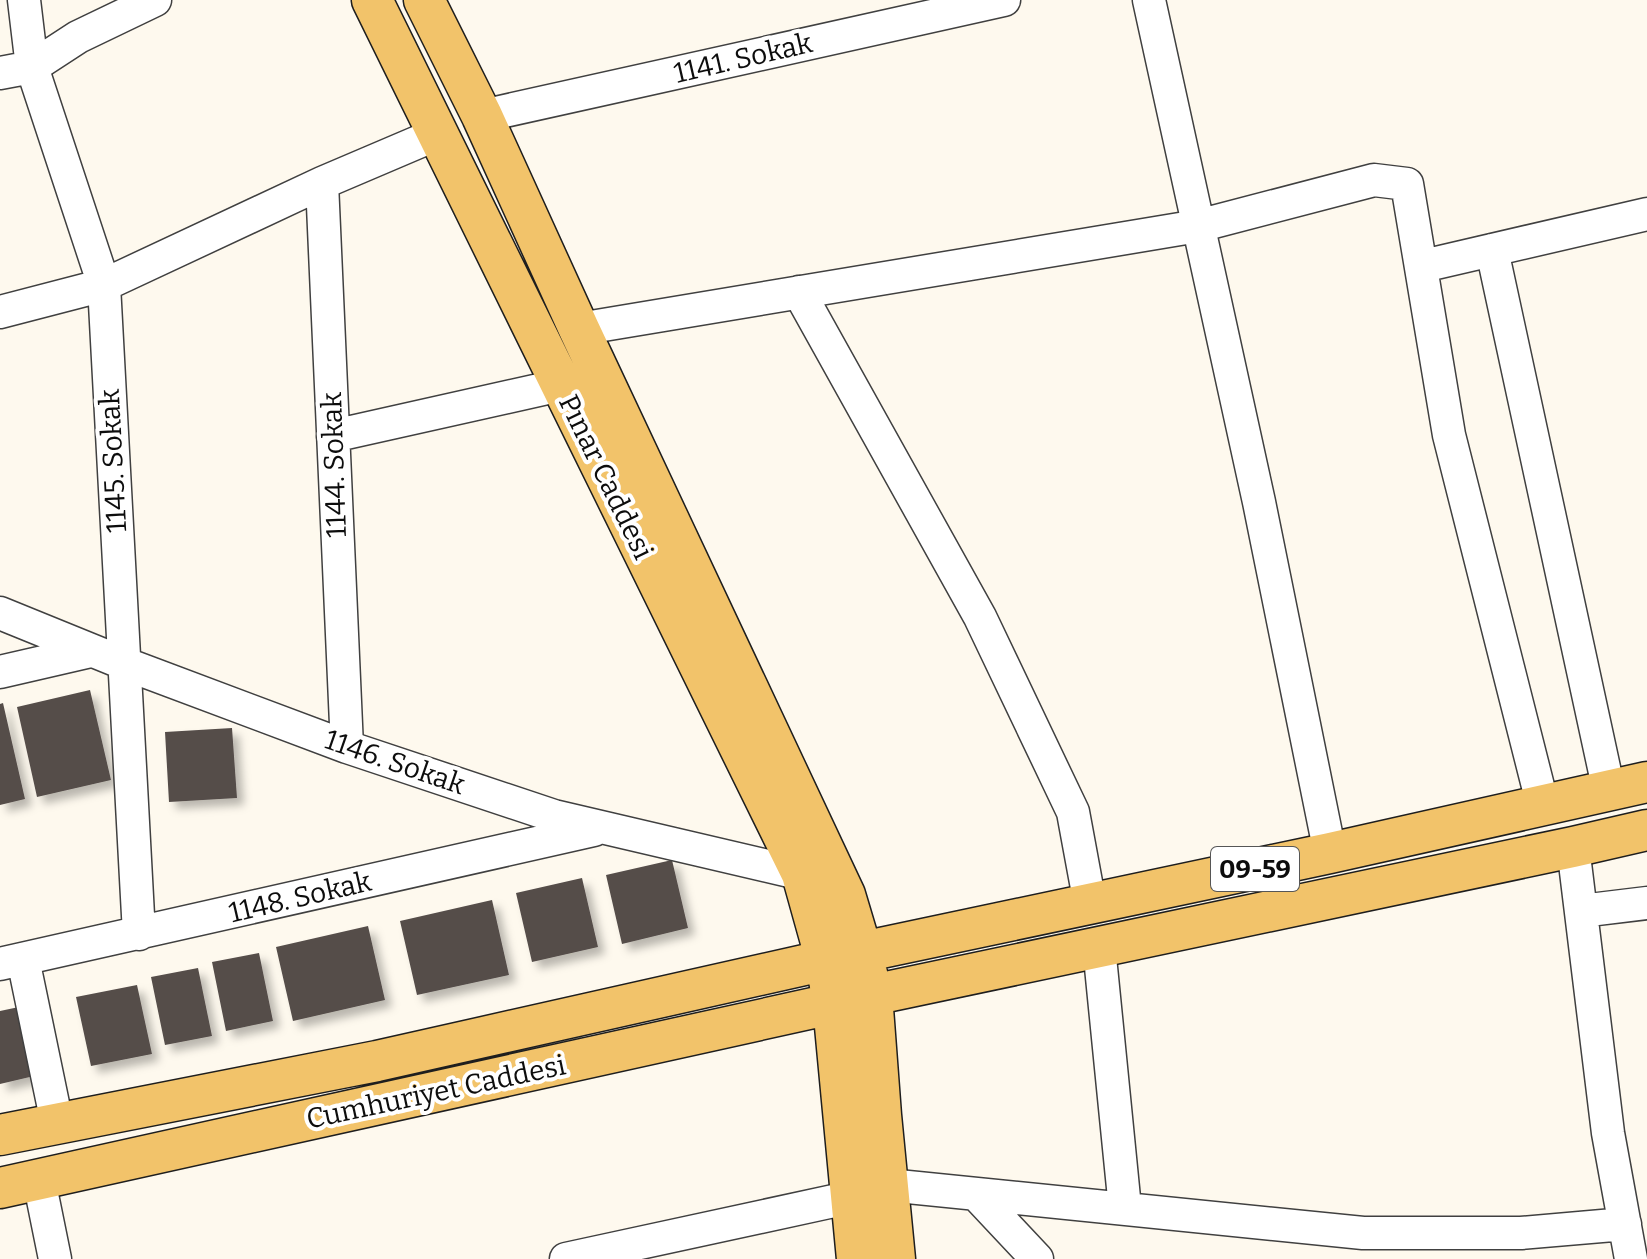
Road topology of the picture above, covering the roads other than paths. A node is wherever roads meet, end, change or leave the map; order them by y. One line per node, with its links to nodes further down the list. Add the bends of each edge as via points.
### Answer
1 (24, 0): 7 (street, 1145. Sokak)
2 (155, 0): 7 (street, via 78,37)
3 (372, 0): 10 (main road, Pınar Caddesi)
4 (424, 0): 9 (main road, Pınar Caddesi)
5 (1004, 0): 9 (street, 1141. Sokak)
6 (1149, 0): 13 (street)
7 (32, 67): 8 (street); 16 (street, 1145. Sokak)
8 (0, 73)
9 (482, 116): 19 (main road, Pınar Caddesi)
10 (437, 134): 11 (street); 20 (main road, Pınar Caddesi)
11 (322, 183): 16 (street); 21 (street, 1144. Sokak)
12 (1647, 214): 14 (street)
13 (1198, 226): 15 (street, via 1374,180 1407,184); 17 (street); 32 (street)
14 (1492, 250): 15 (street); 27 (street)
15 (1423, 266): 28 (street, via 1449,435)
16 (104, 285): 18 (street); 24 (street, 1145. Sokak)
17 (799, 292): 19 (street); 35 (street, via 980,617 1073,812)
18 (0, 312)
19 (579, 329): 39 (main road, Pınar Caddesi, via 845,895)
20 (561, 385): 21 (street); 33 (main road, Pınar Caddesi)
21 (333, 436): 26 (street, 1144. Sokak)
22 (0, 613): 23 (street, 1146. Sokak)
23 (91, 651): 24 (street, 1146. Sokak); 25 (street)
24 (123, 663): 26 (street, 1146. Sokak); 37 (street, 1145. Sokak)
25 (0, 672)
26 (347, 747): 29 (street, 1146. Sokak)
27 (1628, 786): 28 (main road, 09-59)
28 (1543, 806): 32 (main road, 09-59)
29 (601, 828): 33 (street, 1146. Sokak); 37 (street, 1148. Sokak)
30 (1647, 830): 31 (main road, 09-59)
31 (1573, 847): 36 (street); 38 (main road, 09-59)
32 (1330, 853): 35 (main road, 09-59)
33 (802, 874): 39 (main road, Pınar Caddesi)
34 (1647, 903): 36 (street)
35 (1090, 904): 39 (main road, 09-59)
36 (1581, 911): 50 (street, via 1608,1133)
37 (139, 934): 40 (street, 1148. Sokak)
38 (1099, 947): 41 (main road, 09-59); 49 (street)
39 (844, 956): 41 (main road); 42 (main road); 43 (main road, Cumhuriyet Caddesi, via 377,1061)
40 (12, 962): 43 (street)
41 (872, 995): 42 (main road, Cumhuriyet Caddesi); 47 (main road)
42 (833, 1005): 45 (main road, Cumhuriyet Caddesi); 47 (main road)
43 (57, 1123): 44 (main road, Cumhuriyet Caddesi)
44 (0, 1135)
45 (39, 1180): 46 (main road, Cumhuriyet Caddesi); 51 (street)
46 (0, 1188)
47 (870, 1191): 48 (street); 52 (street); 53 (main road); 54 (main road)
48 (976, 1194): 49 (street); 55 (street)
49 (1125, 1208): 50 (street, via 1363,1233 1521,1233)
50 (1625, 1224): 56 (street)
51 (55, 1259)
52 (566, 1259)
53 (857, 1259)
54 (895, 1259)
55 (1037, 1259)
56 (1631, 1259)

